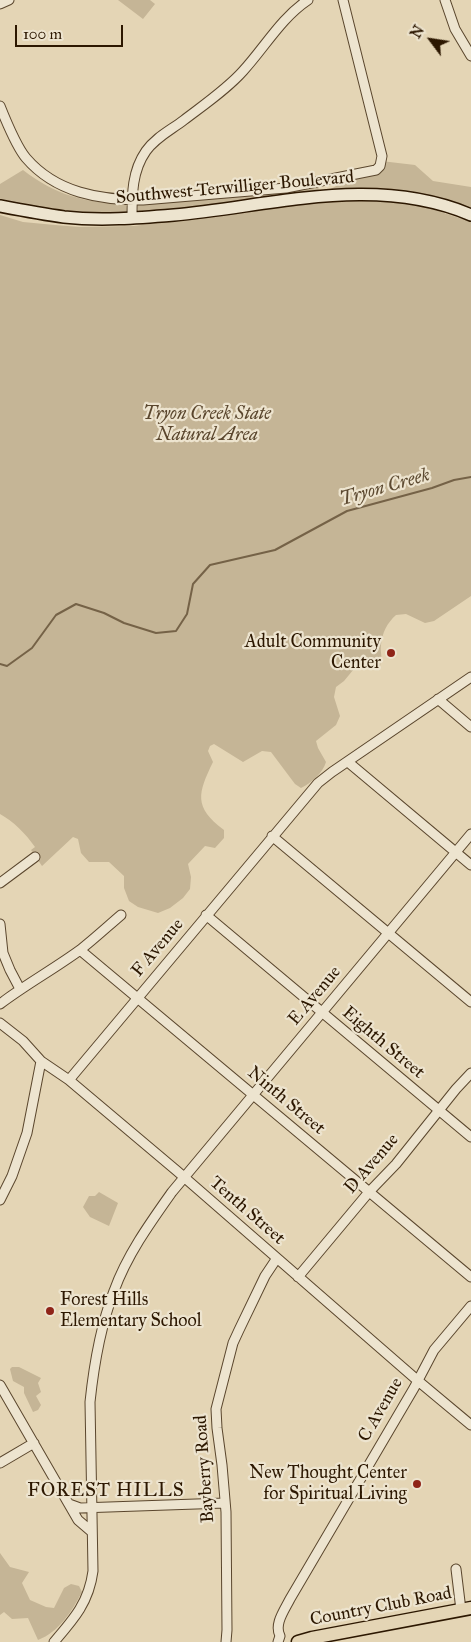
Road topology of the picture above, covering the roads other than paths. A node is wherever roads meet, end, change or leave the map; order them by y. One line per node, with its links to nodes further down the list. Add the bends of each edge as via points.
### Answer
1 (9, 0): 5 (street)
2 (308, 0): 8 (street, via 284,20 232,82 151,145 138,168)
3 (343, 0): 8 (street, via 382,156 376,170 286,188)
4 (445, 0): 6 (street)
5 (0, 4)
6 (471, 56)
7 (0, 106): 8 (street, via 26,157 45,175 77,192 98,198)
8 (132, 200): 11 (street)
9 (0, 206): 11 (main road, Southwest Terwilliger Boulevard, via 64,217)
10 (471, 214): 11 (main road, Southwest Terwilliger Boulevard, via 410,196 358,193)
11 (132, 218)
12 (471, 677): 13 (street, F Avenue)
13 (438, 700): 14 (street); 15 (street, F Avenue)
14 (471, 727)
15 (348, 762): 17 (street, F Avenue, via 318,783); 18 (street)
16 (471, 834): 18 (street, E Avenue)
17 (272, 836): 23 (street, F Avenue); 25 (street)
18 (456, 852): 20 (street); 25 (street, E Avenue)
19 (36, 857): 21 (street)
20 (471, 865)
21 (0, 883)
22 (121, 915): 26 (street)
23 (206, 915): 28 (street, F Avenue); 31 (street, Eighth Street)
24 (0, 924): 27 (street, via 3,953)
25 (389, 933): 29 (street); 31 (street, E Avenue)
26 (80, 950): 27 (street); 28 (street, Ninth Street)
27 (20, 989): 30 (street)
28 (137, 998): 35 (street, F Avenue); 36 (street, Ninth Street)
29 (471, 1002)
30 (0, 1004)
31 (322, 1012): 36 (street, E Avenue); 37 (street, Eighth Street)
32 (0, 1023): 33 (street, Tenth Street)
33 (41, 1061): 35 (street, Tenth Street); 41 (street, via 26,1133 12,1176)
34 (471, 1073): 37 (street, D Avenue)
35 (69, 1080): 39 (street, Tenth Street)
36 (253, 1095): 39 (street, E Avenue); 40 (street, Ninth Street)
37 (440, 1111): 38 (street, Eighth Street); 40 (street, D Avenue)
38 (471, 1137)
39 (184, 1178): 42 (street, Tenth Street); 53 (street, E Avenue, via 135,1248 107,1312 95,1358 90,1402)
40 (369, 1192): 43 (street, D Avenue); 44 (street, Ninth Street)
41 (0, 1200)
42 (277, 1258): 43 (street, Tenth Street); 51 (street, Bayberry Road, via 236,1336 218,1401 217,1428)
43 (298, 1277): 46 (street, Tenth Street)
44 (471, 1277)
45 (471, 1306): 46 (street, C Avenue, via 439,1343)
46 (417, 1380): 48 (street, Tenth Street); 61 (street, C Avenue, via 290,1599 278,1624)
47 (0, 1384): 49 (street)
48 (471, 1425)
49 (34, 1443): 50 (street); 52 (street)
50 (0, 1463)
51 (225, 1503): 53 (street); 57 (street, Bayberry Road)
52 (69, 1504): 53 (street, via 80,1508); 54 (street, via 78,1520)
53 (93, 1507): 54 (street, E Avenue)
54 (92, 1532): 58 (street, E Avenue, via 93,1571 89,1592 77,1615)
55 (456, 1569): 56 (street)
56 (466, 1609): 62 (main road, Country Club Road)
57 (227, 1630): 59 (street, Bayberry Road); 60 (street)
58 (54, 1642)
59 (226, 1642)
60 (235, 1642)
61 (278, 1642)
62 (298, 1642)

